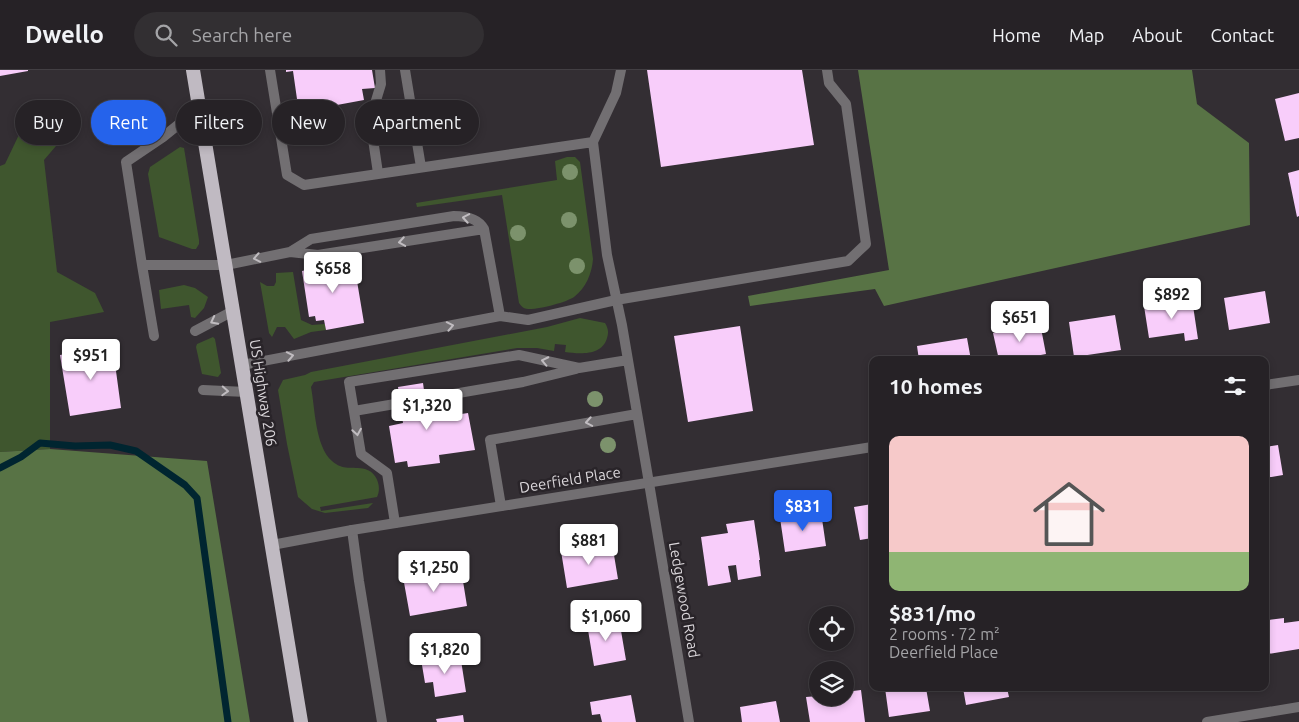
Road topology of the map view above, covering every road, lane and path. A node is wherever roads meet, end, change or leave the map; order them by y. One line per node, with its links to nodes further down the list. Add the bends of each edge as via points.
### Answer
1 (193, 70): 7 (highway, US Highway 206)
2 (270, 70): 12 (street, via 286,175 304,185)
3 (380, 70): 12 (street, via 381,84 371,117)
4 (405, 70): 11 (street)
5 (621, 70): 9 (street, via 616,93)
6 (827, 70): 17 (street, via 829,83 846,104 866,244 848,261)
7 (198, 100)
8 (176, 127): 15 (street, via 126,162)
9 (592, 142): 11 (street); 17 (street, Ledgewood Road)
10 (205, 145): 16 (highway, US Highway 206)
11 (421, 167): 12 (street)
12 (378, 173)
13 (484, 229): 14 (street, one-way to 14, via 318,255); 14 (street, one-way to 14, via 474,219 454,216 310,239); 19 (street)
14 (290, 252): 16 (street, one-way to 16)
15 (142, 265): 16 (street); 21 (street)
16 (226, 265): 18 (highway, US Highway 206)
17 (616, 300): 19 (street, via 528,320); 22 (street, Ledgewood Road)
18 (233, 311): 20 (street, one-way to 20); 23 (highway, US Highway 206)
19 (500, 316): 23 (street, one-way to 19)
20 (194, 331)
21 (154, 336)
22 (628, 360): 24 (street); 30 (street, Ledgewood Road)
23 (242, 365): 28 (highway, US Highway 206)
24 (579, 368): 29 (street, via 523,382); 29 (street, one-way to 29, via 519,355 349,382)
25 (1299, 380): 26 (street)
26 (1269, 384)
27 (203, 390): 28 (street, one-way to 28)
28 (246, 392): 36 (highway, US Highway 206)
29 (354, 411): 34 (street, one-way to 34, via 361,454 387,473)
30 (637, 414): 32 (street, Ledgewood Road); 33 (street, one-way to 33, via 490,440)
31 (869, 447): 32 (street, Deerfield Place)
32 (649, 483): 33 (street, Deerfield Place); 41 (street, Ledgewood Road)
33 (501, 506): 34 (street, Deerfield Place)
34 (395, 523): 35 (street, Deerfield Place)
35 (352, 530): 36 (street, Deerfield Place); 40 (street)
36 (272, 545): 39 (highway, US Highway 206)
37 (1299, 708): 38 (street)
38 (1256, 719): 42 (street)
39 (301, 722)
40 (382, 722)
41 (689, 722)
42 (1207, 722)

